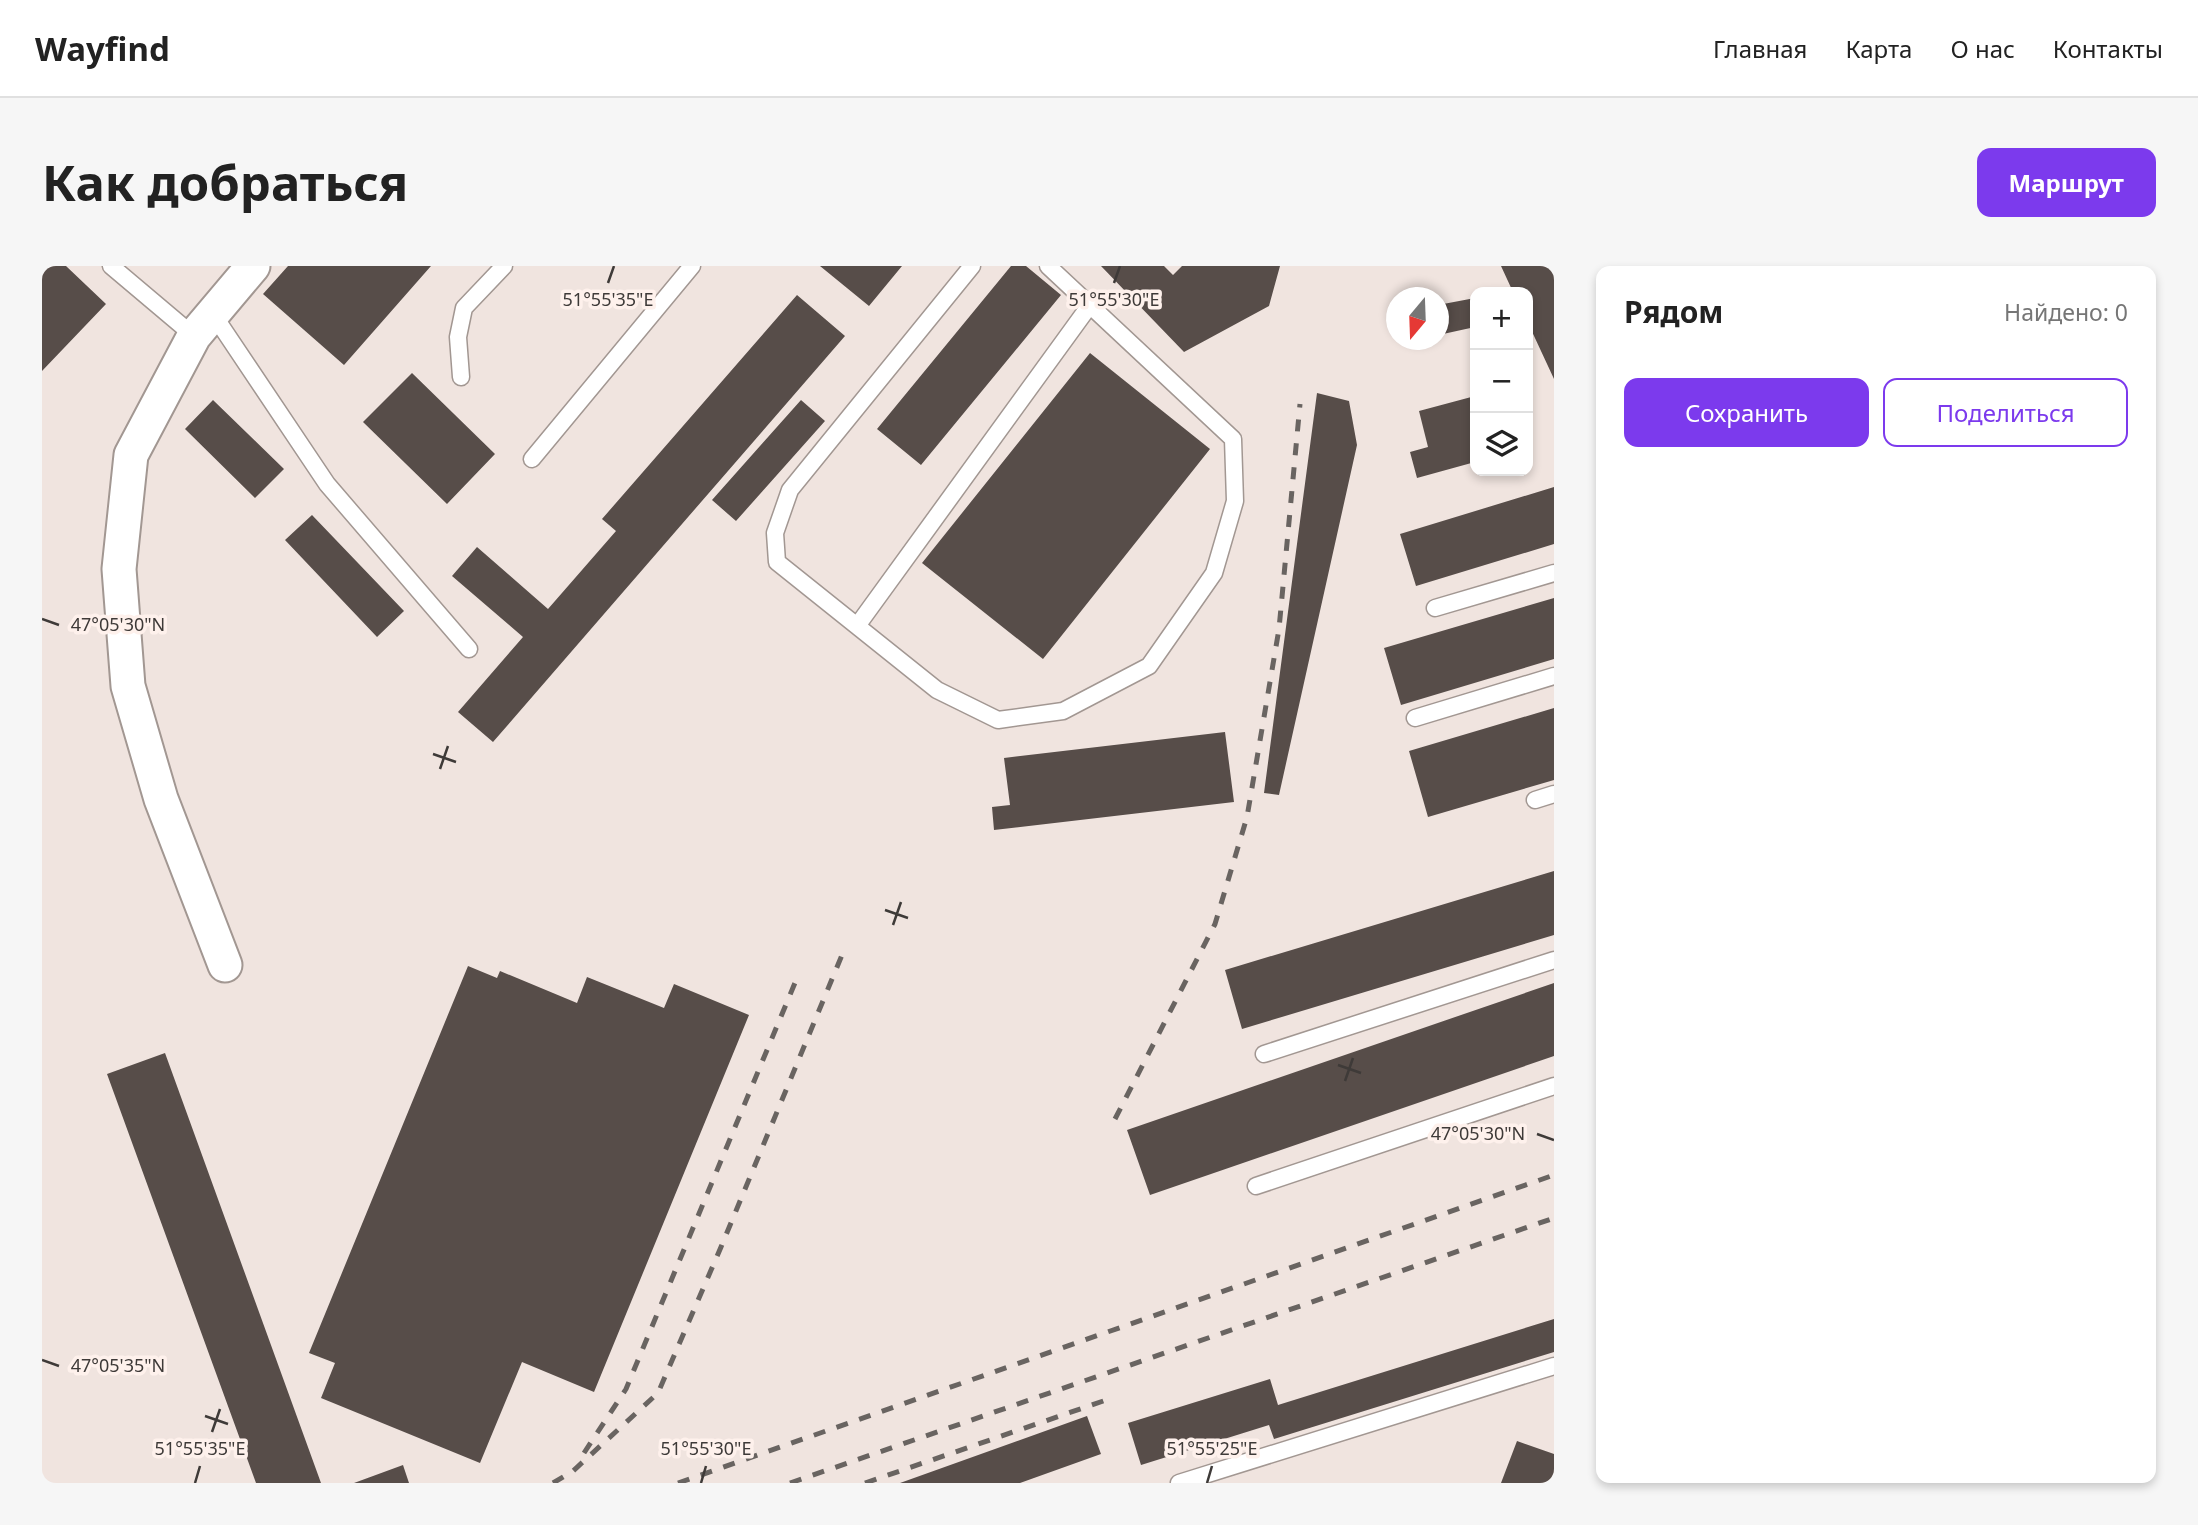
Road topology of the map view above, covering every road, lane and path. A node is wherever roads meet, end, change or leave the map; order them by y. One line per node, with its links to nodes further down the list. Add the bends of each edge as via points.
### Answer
1 (111, 266): 8 (lane)
2 (253, 266): 8 (street)
3 (504, 266): 9 (lane, via 464,308 458,337)
4 (972, 266): 13 (lane, via 790,490 775,533 777,562)
5 (1048, 266): 7 (lane)
6 (690, 267): 10 (lane)
7 (1090, 305): 13 (lane); 13 (lane, via 1233,439 1235,501 1214,573 1150,666 1063,711 998,720 937,690)
8 (203, 325): 14 (lane, via 327,484); 20 (street, via 131,455 119,569 128,686 161,799)
9 (461, 377)
10 (532, 459)
11 (1554, 573): 12 (lane)
12 (1435, 608)
13 (857, 626)
14 (469, 649)
15 (1554, 676): 16 (lane)
16 (1415, 718)
17 (1554, 794): 18 (lane)
18 (1535, 800)
19 (1554, 960): 21 (lane)
20 (225, 965)
21 (1264, 1054)
22 (1554, 1086): 23 (lane)
23 (1256, 1186)
24 (1554, 1366): 25 (lane)
25 (1180, 1483)

